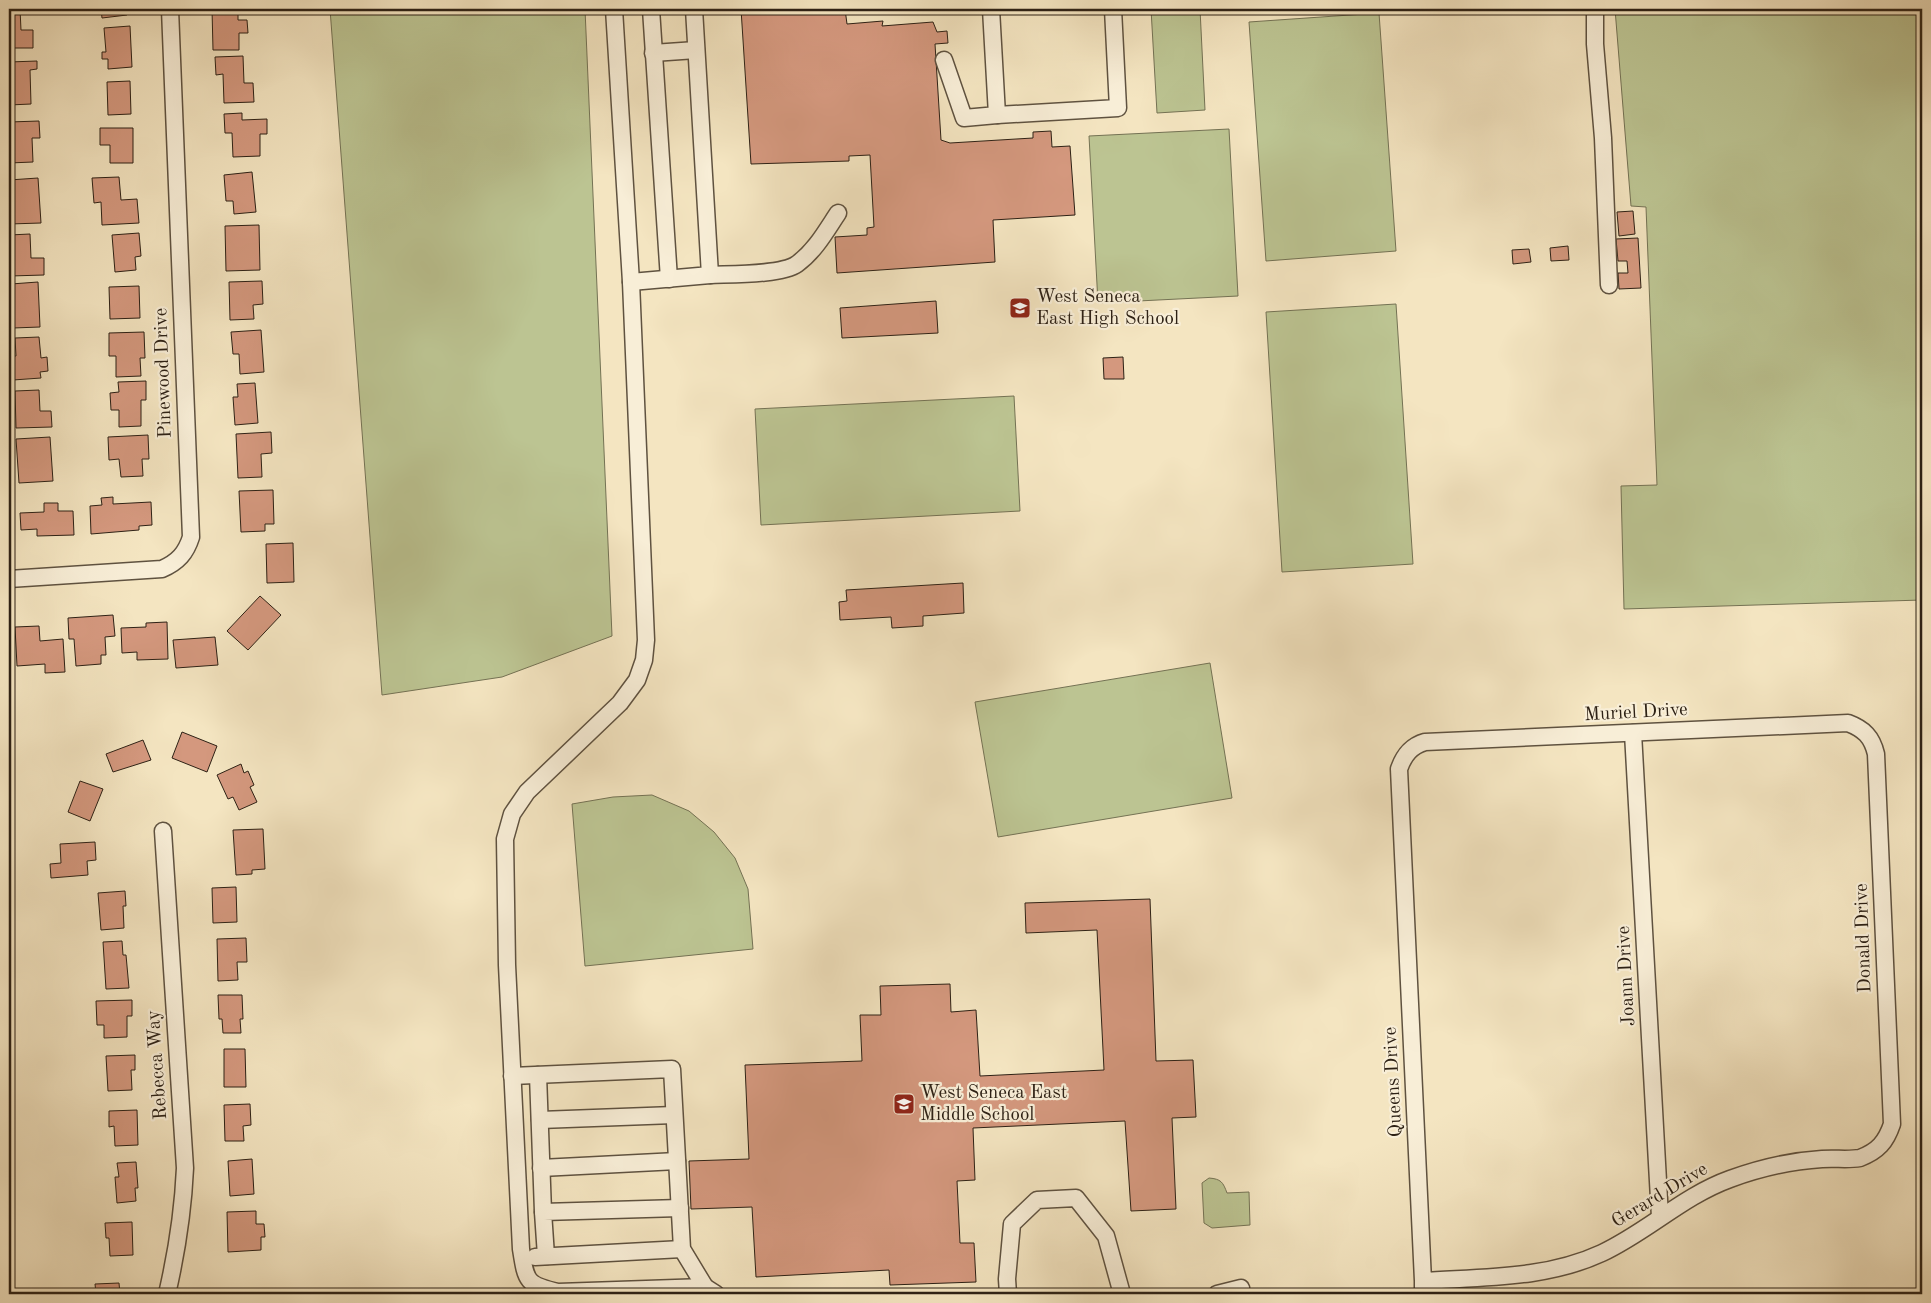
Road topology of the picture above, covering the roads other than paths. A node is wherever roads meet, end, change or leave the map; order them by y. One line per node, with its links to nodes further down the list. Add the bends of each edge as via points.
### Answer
1 (170, 9): 17 (street, Pinewood Drive, via 191,536 188,548 181,558 162,569)
2 (614, 9): 15 (street)
3 (650, 9): 9 (street)
4 (694, 9): 8 (street)
5 (991, 9): 11 (street)
6 (1113, 9): 11 (street, via 1118,108)
7 (1595, 9): 16 (street)
8 (696, 50): 9 (street); 13 (street)
9 (653, 54): 14 (street)
10 (944, 60): 11 (street, via 964,118)
11 (997, 115)
12 (838, 213): 13 (street, via 816,247 796,265 782,270)
13 (710, 275): 14 (street)
14 (670, 279): 15 (street)
15 (630, 282): 24 (street, via 646,640 644,660 637,680 620,703 528,792 512,814 505,839 506,965)
16 (1609, 285)
17 (9, 579)
18 (1633, 733): 20 (street, Muriel Drive, via 1848,723 1858,727 1874,744 1876,754); 21 (street, Muriel Drive, via 1426,742 1410,749 1399,769); 31 (street, Joann Drive)
19 (163, 831): 38 (street, Rebecca Way, via 185,1168 178,1246)
20 (1880, 850): 22 (street, Donald Drive)
21 (1404, 869): 35 (street, Queens Drive)
22 (1887, 1024): 31 (street, Gerard Drive, via 1892,1124 1880,1147 1860,1158 1815,1159 1766,1167 1702,1191)
23 (538, 1075): 24 (street); 25 (street, via 672,1069); 26 (street)
24 (512, 1076): 34 (street)
25 (674, 1115): 26 (street); 27 (street)
26 (540, 1120): 28 (street)
27 (677, 1161): 28 (street); 29 (street)
28 (541, 1168): 30 (street)
29 (680, 1208): 30 (street); 32 (street)
30 (543, 1212): 33 (street)
31 (1660, 1217): 35 (street, Gerard Drive, via 1632,1237 1577,1262 1543,1271)
32 (682, 1249): 33 (street); 37 (street)
33 (546, 1256): 34 (street)
34 (522, 1258): 37 (street, via 530,1282 539,1288 558,1292)
35 (1423, 1287)
36 (1241, 1288): 41 (street)
37 (710, 1291)
38 (167, 1294)
39 (1008, 1294): 40 (street, via 1012,1224 1037,1200 1076,1198 1106,1236)
40 (1122, 1294)
41 (1217, 1294)

